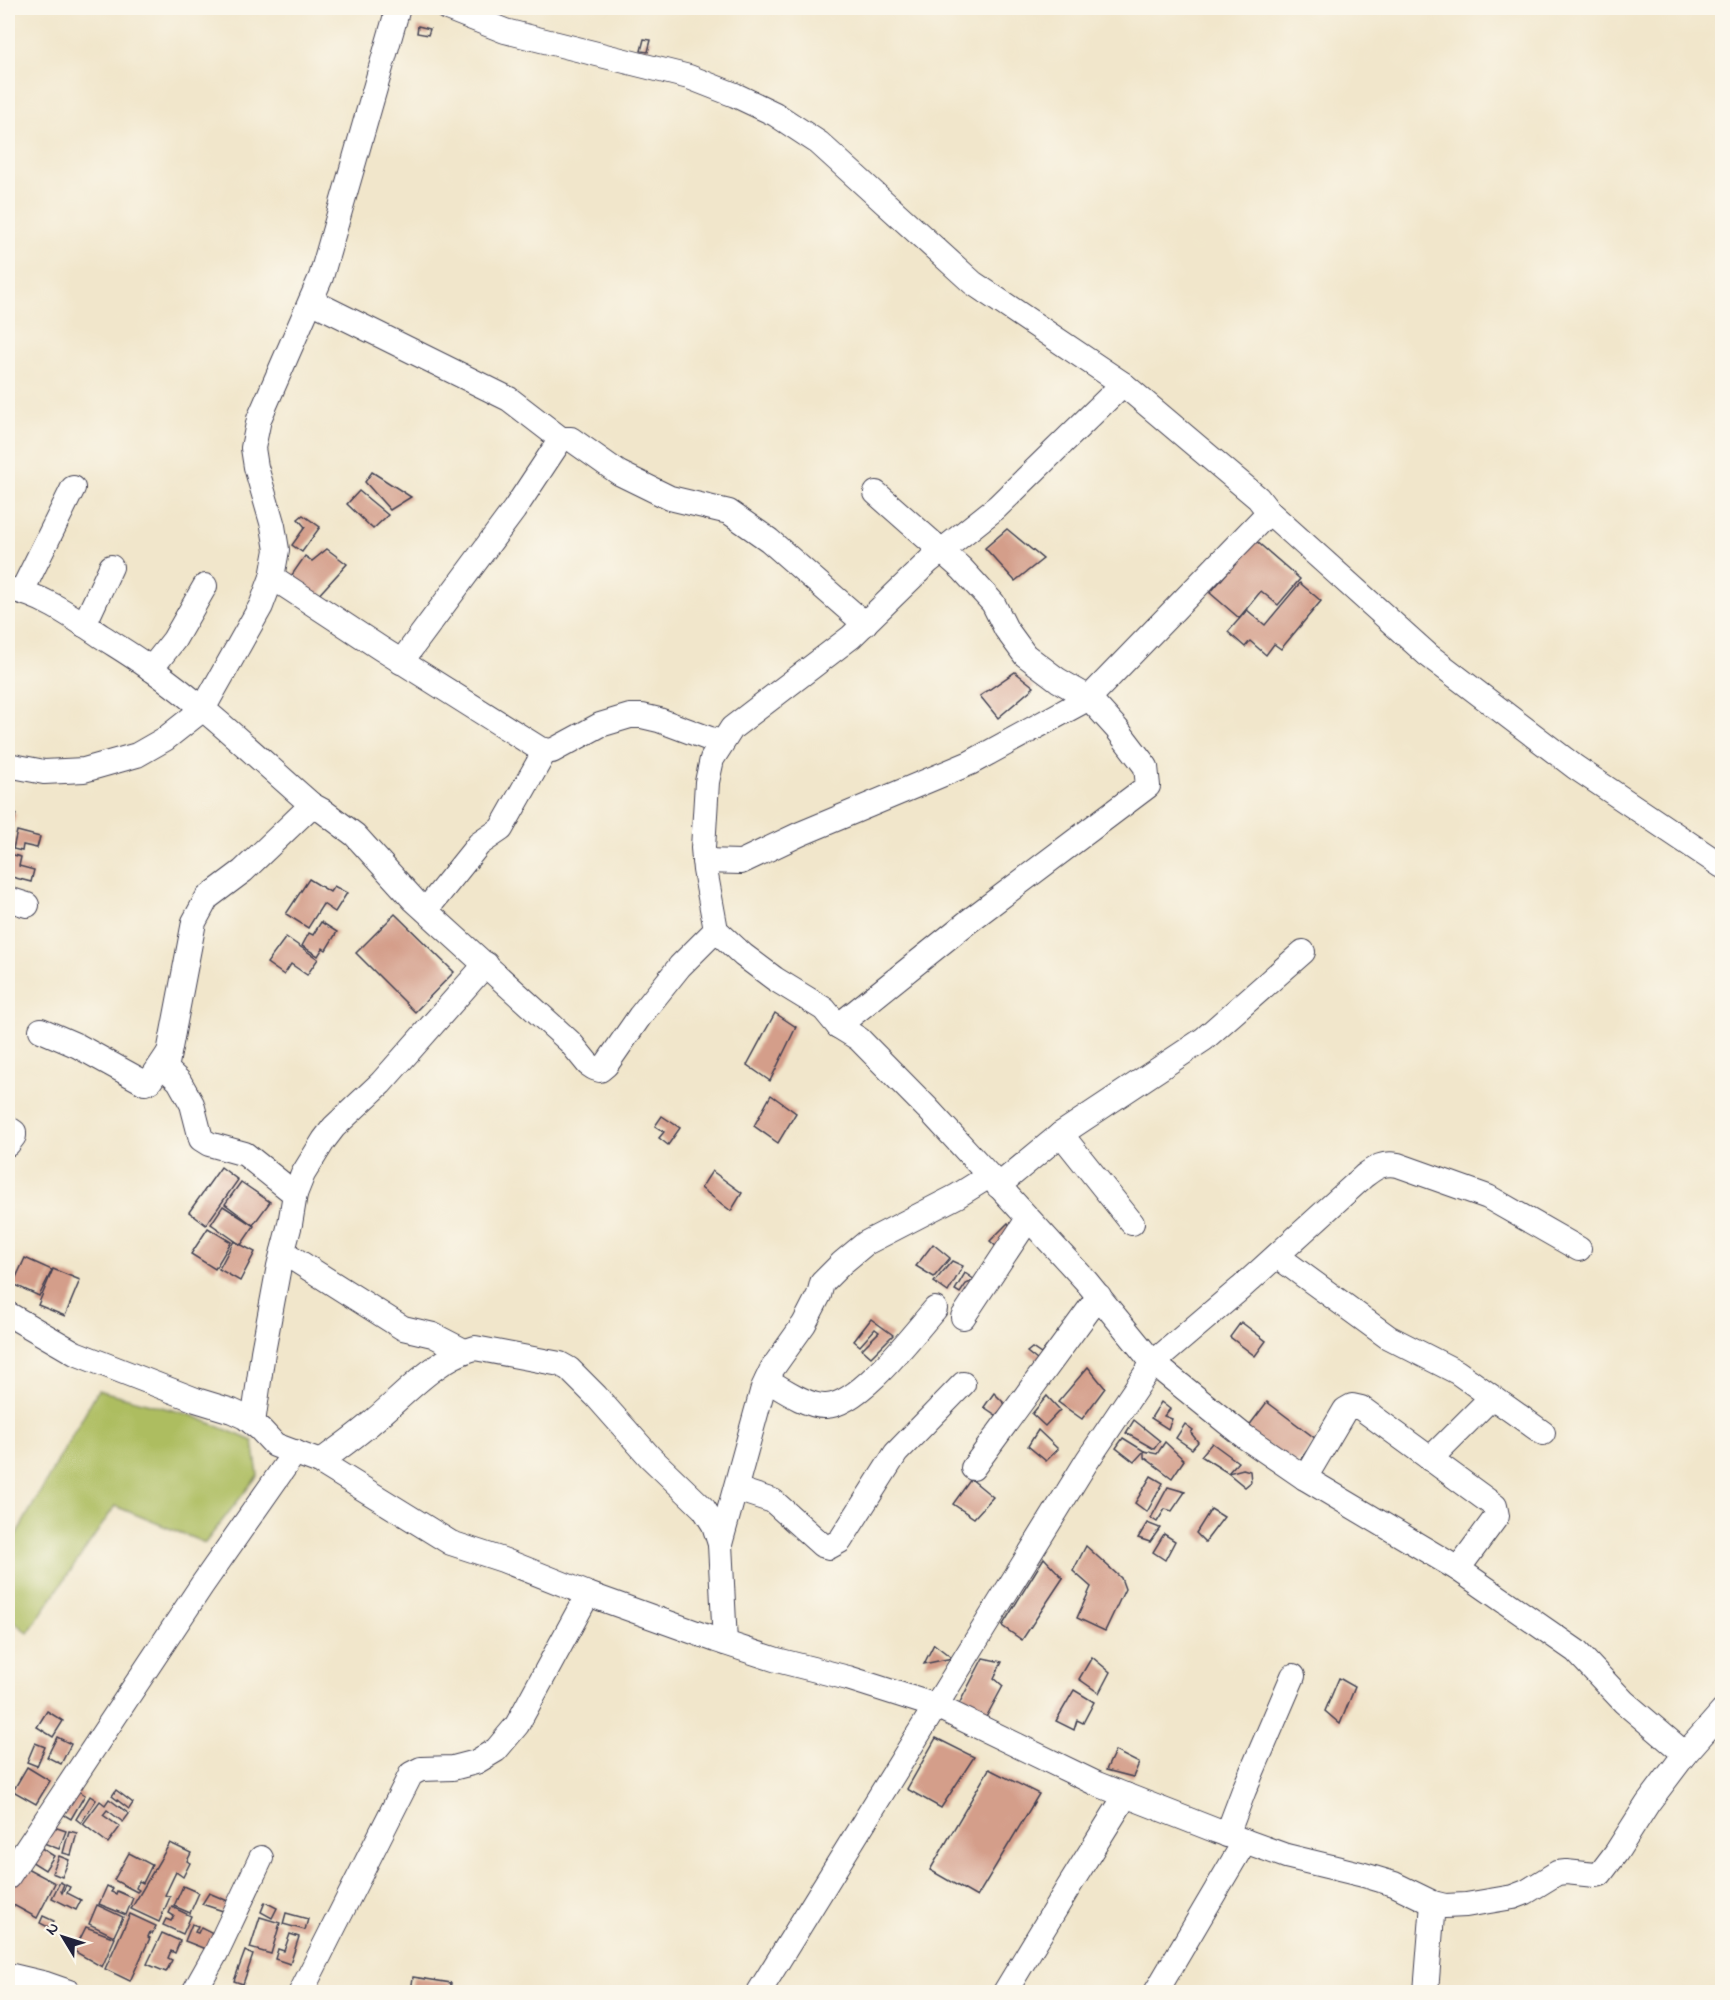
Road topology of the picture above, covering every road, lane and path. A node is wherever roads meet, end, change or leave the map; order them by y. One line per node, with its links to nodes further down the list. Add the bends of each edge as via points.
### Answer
1 (398, 8): 3 (street)
2 (447, 8): 4 (street, via 505,31 689,77 775,114 819,143 972,283)
3 (311, 301): 5 (street, via 509,399); 11 (street, via 259,419 253,448 273,526)
4 (1123, 384): 8 (street, via 1258,498); 9 (street, via 997,507)
5 (561, 439): 14 (street, via 572,439 619,473 670,498 729,512 769,540); 16 (street, via 514,510)
6 (73, 488): 13 (street)
7 (876, 493): 9 (street)
8 (1269, 512): 18 (street); 25 (street, via 1428,655 1575,767)
9 (943, 550): 14 (street); 18 (street, via 993,603 1025,655)
10 (111, 567): 15 (street)
11 (273, 577): 16 (street); 19 (street)
12 (205, 586): 17 (street, via 174,640)
13 (15, 590): 15 (street)
14 (865, 624): 20 (street, via 740,722)
15 (84, 625): 17 (street)
16 (401, 662): 21 (street)
17 (151, 669): 19 (street)
18 (1089, 698): 24 (street, via 970,764 741,862); 30 (street, via 1146,767 1148,786)
19 (203, 709): 22 (street, via 165,739 137,755 111,763 84,770 44,772); 23 (street)
20 (722, 742): 21 (street, via 659,720 630,716 600,725); 24 (street, via 712,759 707,782)
21 (545, 751): 26 (street, via 501,829 479,844)
22 (8, 765)
23 (312, 805): 26 (street, via 355,835); 32 (street, via 243,871 207,898 194,922)
24 (705, 861): 27 (street)
25 (1722, 866)
26 (426, 910): 29 (street)
27 (716, 930): 29 (street, via 681,966 600,1070 588,1064 570,1042); 30 (street, via 775,979 824,1009)
28 (1303, 952): 34 (street, via 1204,1038)
29 (486, 964): 37 (street, via 381,1083 334,1127 308,1164)
30 (838, 1026): 36 (street, via 859,1039)
31 (40, 1030): 32 (street, via 145,1083)
32 (168, 1054): 37 (street, via 166,1069 179,1081 192,1104 201,1139 245,1154)
33 (8, 1128): 35 (street, via 14,1136)
34 (1061, 1134): 36 (street); 39 (street)
35 (8, 1144)
36 (993, 1181): 38 (street); 49 (street, via 866,1243 842,1263 822,1283 804,1324)
37 (295, 1194): 41 (street)
38 (1028, 1219): 43 (street); 45 (street)
39 (1132, 1223)
40 (1579, 1249): 42 (street, via 1488,1197 1389,1163 1364,1176)
41 (283, 1252): 47 (street, via 403,1328 433,1335); 52 (street)
42 (1277, 1256): 48 (street); 51 (street, via 1388,1337 1457,1372)
43 (1099, 1296): 48 (street); 57 (street)
44 (935, 1309): 49 (street, via 874,1378 846,1399 826,1406 809,1402)
45 (963, 1317)
46 (11, 1323): 52 (street, via 75,1353 232,1411)
47 (464, 1351): 56 (street, via 429,1374); 60 (street, via 494,1351 569,1369 704,1509)
48 (1153, 1363): 58 (street, via 1245,1437); 65 (street)
49 (767, 1380): 59 (street)
50 (963, 1384): 59 (street, via 896,1453 840,1541 830,1547 822,1545 773,1501)
51 (1492, 1397): 53 (street); 55 (street)
52 (253, 1424): 54 (street, via 275,1444)
53 (1543, 1433)
54 (295, 1452): 56 (street); 71 (street)
55 (1430, 1459): 58 (street, via 1361,1408 1352,1406 1345,1410); 61 (street, via 1495,1506 1497,1516)
56 (320, 1462): 62 (street, via 451,1543)
57 (973, 1468)
58 (1305, 1478): 61 (street)
59 (736, 1489): 60 (street)
60 (720, 1544): 63 (street)
61 (1458, 1569): 67 (street, via 1576,1651 1624,1702)
62 (588, 1594): 63 (street); 76 (street, via 517,1725 496,1750 476,1762 453,1768 421,1768 411,1774)
63 (725, 1643): 65 (street)
64 (1293, 1676): 69 (street, via 1244,1790)
65 (936, 1706): 68 (street); 77 (street)
66 (1722, 1712): 67 (street)
67 (1685, 1754): 72 (street, via 1600,1874 1566,1872 1513,1897 1455,1906)
68 (1126, 1796): 69 (street); 78 (street)
69 (1236, 1838): 72 (street, via 1286,1856 1394,1884); 79 (street)
70 (261, 1858): 75 (street)
71 (8, 1877)
72 (1433, 1903): 80 (street)
73 (8, 1975): 74 (street)
74 (69, 1992)
75 (194, 1992)
76 (301, 1992)
77 (759, 1992)
78 (1005, 1992)
79 (1156, 1992)
80 (1426, 1992)

